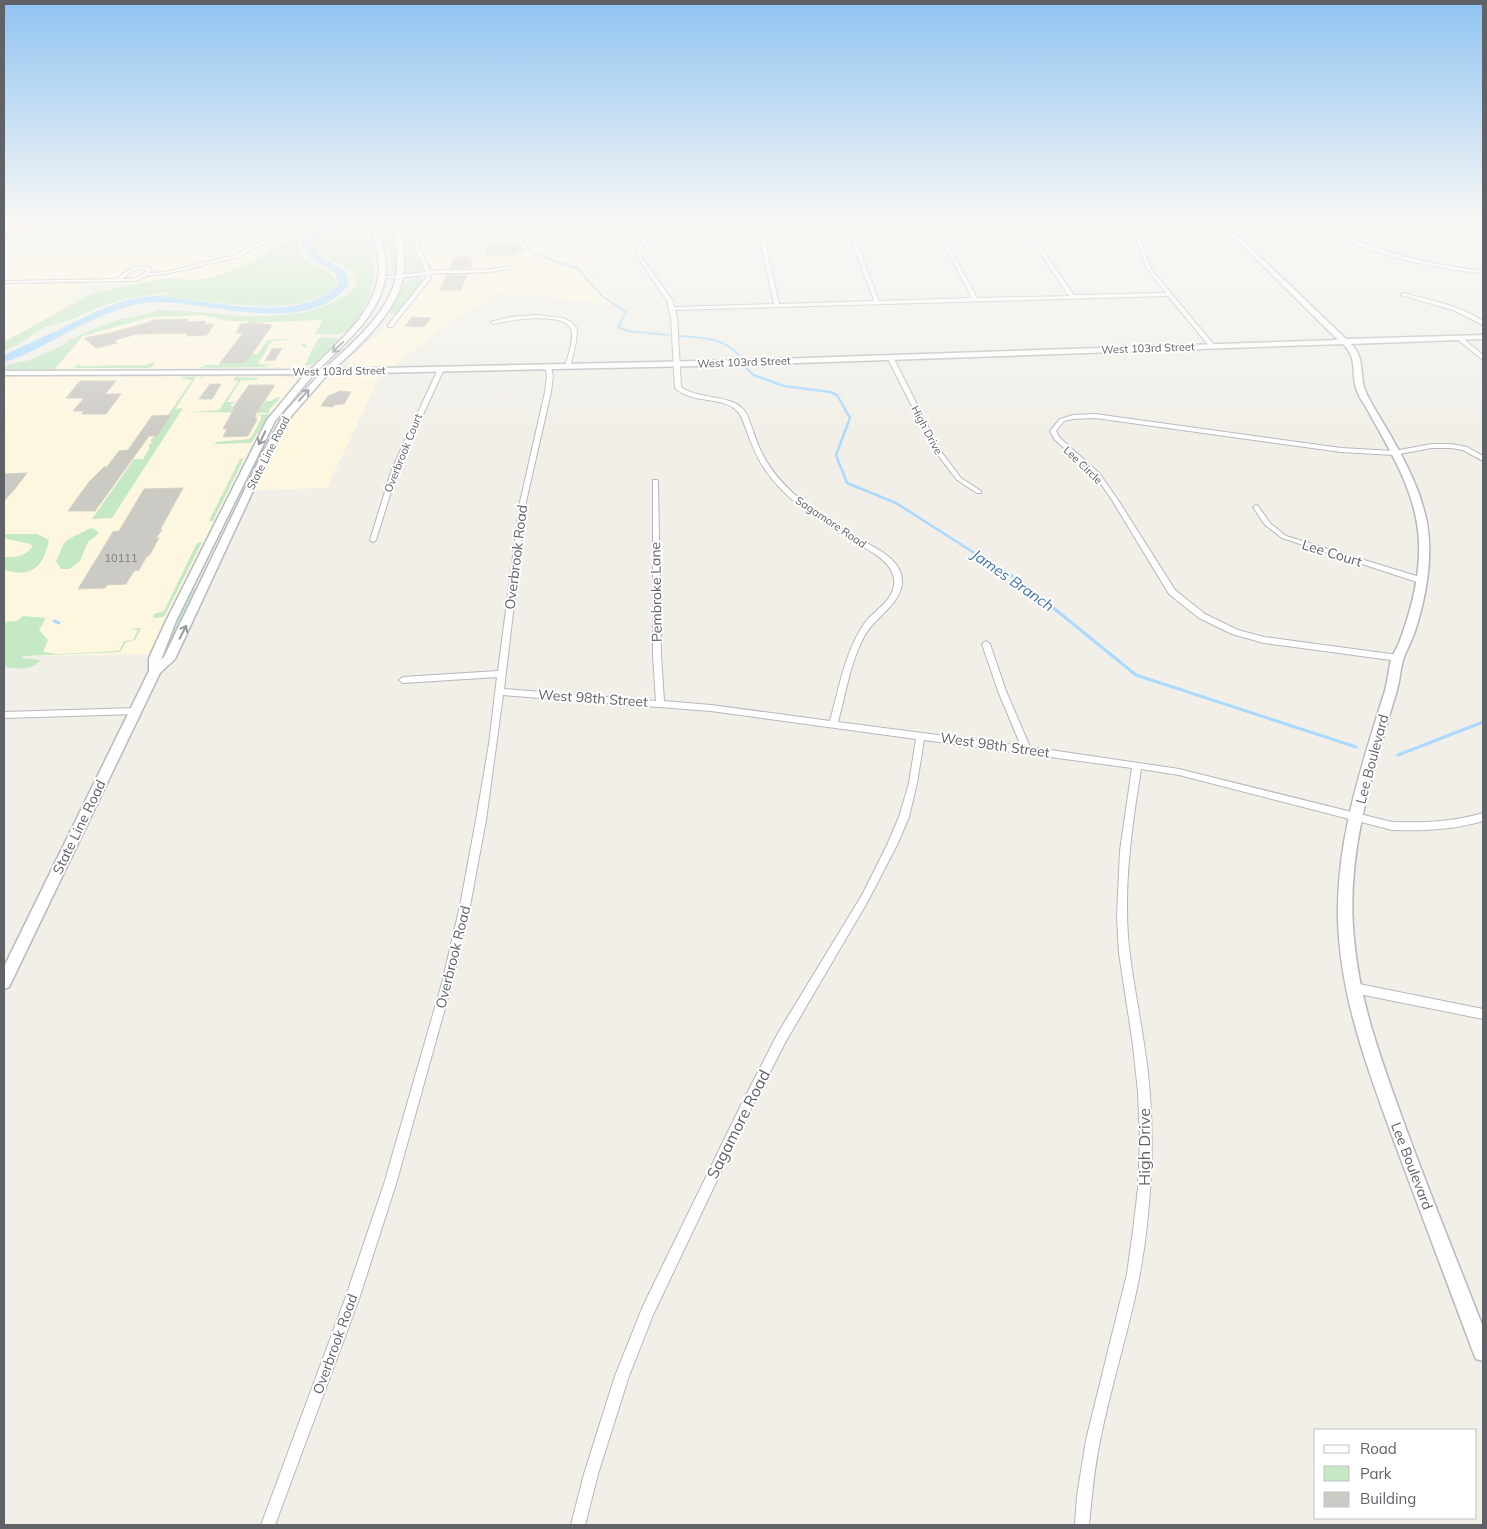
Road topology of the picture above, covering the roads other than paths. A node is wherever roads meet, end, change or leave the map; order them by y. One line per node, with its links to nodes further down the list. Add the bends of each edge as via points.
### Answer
1 (378, 294): 30 (main road, State Line Road, one-way to 30, via 366,316 347,339)
2 (392, 294): 31 (main road, State Line Road, via 372,328)
3 (417, 294): 19 (street)
4 (667, 294): 16 (street, Sagamore Road)
5 (774, 294): 15 (street)
6 (874, 294): 14 (street)
7 (972, 294): 13 (street)
8 (1151, 294): 12 (street)
9 (1168, 294): 23 (street)
10 (1296, 294): 22 (main road, Lee Boulevard)
11 (1404, 294): 18 (street, via 1462,311)
12 (1072, 296): 13 (street)
13 (975, 300): 14 (street)
14 (877, 302): 15 (street)
15 (777, 306): 16 (street)
16 (672, 309): 26 (street, Sagamore Road)
17 (492, 322): 27 (street, via 525,317 559,319 571,324 575,331)
18 (1483, 323)
19 (390, 326)
20 (1483, 337): 21 (main road, West 103rd Street)
21 (1458, 338): 22 (main road, West 103rd Street); 25 (street)
22 (1344, 341): 23 (main road, West 103rd Street); 33 (main road, Lee Boulevard, via 1356,354 1358,383)
23 (1212, 346): 24 (main road, West 103rd Street)
24 (890, 357): 26 (main road, West 103rd Street); 36 (street, High Drive, via 944,462 959,479)
25 (1483, 358)
26 (676, 364): 27 (main road, West 103rd Street); 49 (street, Sagamore Road, via 678,388 692,396 727,402 738,408 763,462 779,484 815,514 884,558 897,575 896,592 871,620 855,649)
27 (568, 367): 28 (main road, West 103rd Street)
28 (548, 368): 29 (main road, West 103rd Street); 43 (street, Overbrook Road, via 546,400 524,502)
29 (441, 369): 31 (main road, West 103rd Street); 38 (street, Overbrook Court, via 395,469)
30 (312, 371): 31 (main road, West 103rd Street); 32 (main road, West 103rd Street); 42 (main road, State Line Road, one-way to 42, via 271,420 171,621 155,658)
31 (327, 371): 42 (main road, State Line Road, one-way to 31, via 169,659 178,642 280,427 301,398)
32 (4, 373)
33 (1394, 453): 34 (street, via 1451,446 1465,448); 39 (main road, Lee Boulevard, via 1412,490 1422,521 1424,553); 41 (street, Lee Circle, via 1295,445 1095,416 1073,416 1062,420 1054,431 1057,439 1096,474 1115,500 1165,584 1202,616 1235,632 1264,640)
34 (1483, 458)
35 (655, 481): 46 (street, Pembroke Lane)
36 (980, 492)
37 (1256, 507): 39 (street, Lee Court, via 1268,524 1284,537)
38 (373, 540)
39 (1420, 580): 41 (main road, Lee Boulevard, via 1405,644)
40 (986, 644): 51 (street)
41 (1398, 658): 54 (main road, Lee Boulevard)
42 (155, 671): 47 (main road, State Line Road)
43 (501, 674): 44 (street); 45 (street, Overbrook Road)
44 (403, 680)
45 (500, 692): 46 (street, West 98th Street); 59 (street, Overbrook Road, via 465,906 421,1079 352,1299)
46 (660, 703): 49 (street, West 98th Street)
47 (136, 711): 48 (street); 55 (main road, State Line Road)
48 (4, 715)
49 (834, 724): 50 (street, West 98th Street)
50 (921, 735): 51 (street, West 98th Street); 60 (street, Sagamore Road, via 913,783 892,845 865,898 782,1037 648,1311 622,1376)
51 (1026, 749): 52 (street, West 98th Street)
52 (1137, 765): 54 (street, West 98th Street, via 1179,772); 61 (street, High Drive, via 1121,887 1128,986 1141,1060 1145,1121 1144,1186 1139,1242 1128,1301 1092,1436)
53 (1483, 817): 54 (street, West 98th Street, via 1452,825 1415,827)
54 (1356, 818): 56 (main road, Lee Boulevard, via 1347,868 1345,908 1346,947)
55 (4, 982)
56 (1354, 988): 57 (street); 58 (main road, Lee Boulevard, via 1391,1110)
57 (1483, 1014)
58 (1482, 1345)
59 (268, 1525)
60 (578, 1525)
61 (1082, 1525)

